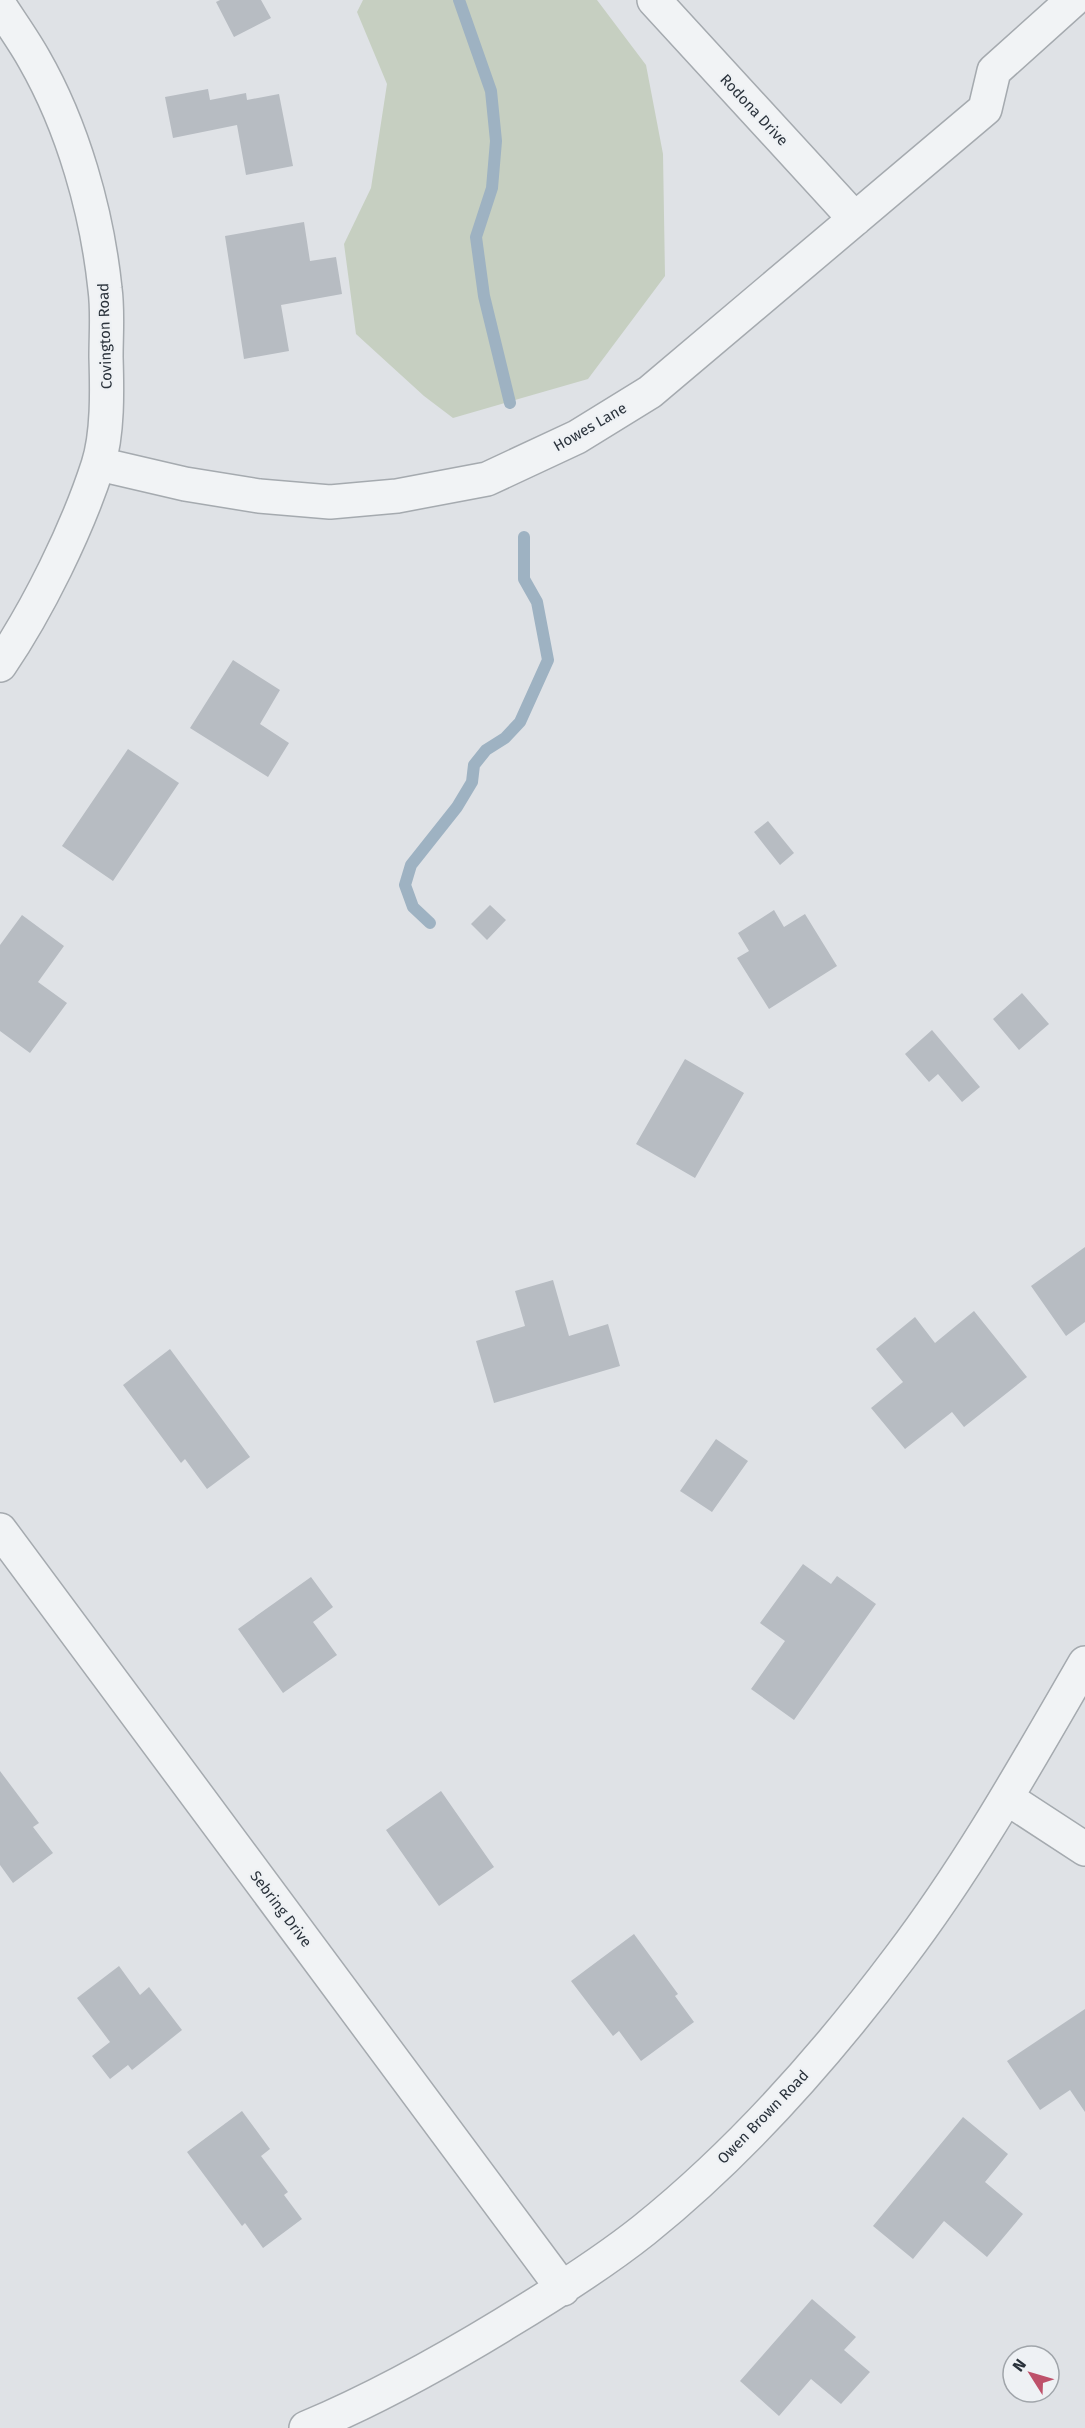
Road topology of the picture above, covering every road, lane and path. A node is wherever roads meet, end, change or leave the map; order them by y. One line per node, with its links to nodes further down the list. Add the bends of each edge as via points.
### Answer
1 (654, 0): 4 (street, Rodona Drive)
2 (1073, 0): 4 (street, Howes Lane, via 994,71 985,109)
3 (0, 6): 5 (street, Covington Road, via 35,61 62,118 96,234 106,290 107,396)
4 (855, 219): 5 (street, Howes Lane, via 650,392 577,437 488,479 397,496 330,502 195,486)
5 (99, 464): 6 (street, Covington Road, via 61,555)
6 (0, 665)
7 (0, 1530): 11 (street, Sebring Drive)
8 (1085, 1663): 9 (street, Owen Brown Road)
9 (1006, 1798): 10 (street); 11 (street, Owen Brown Road, via 901,1956 831,2044 704,2179 643,2231)
10 (1085, 1849)
11 (563, 2289): 12 (street, Owen Brown Road, via 449,2357)
12 (306, 2428)

